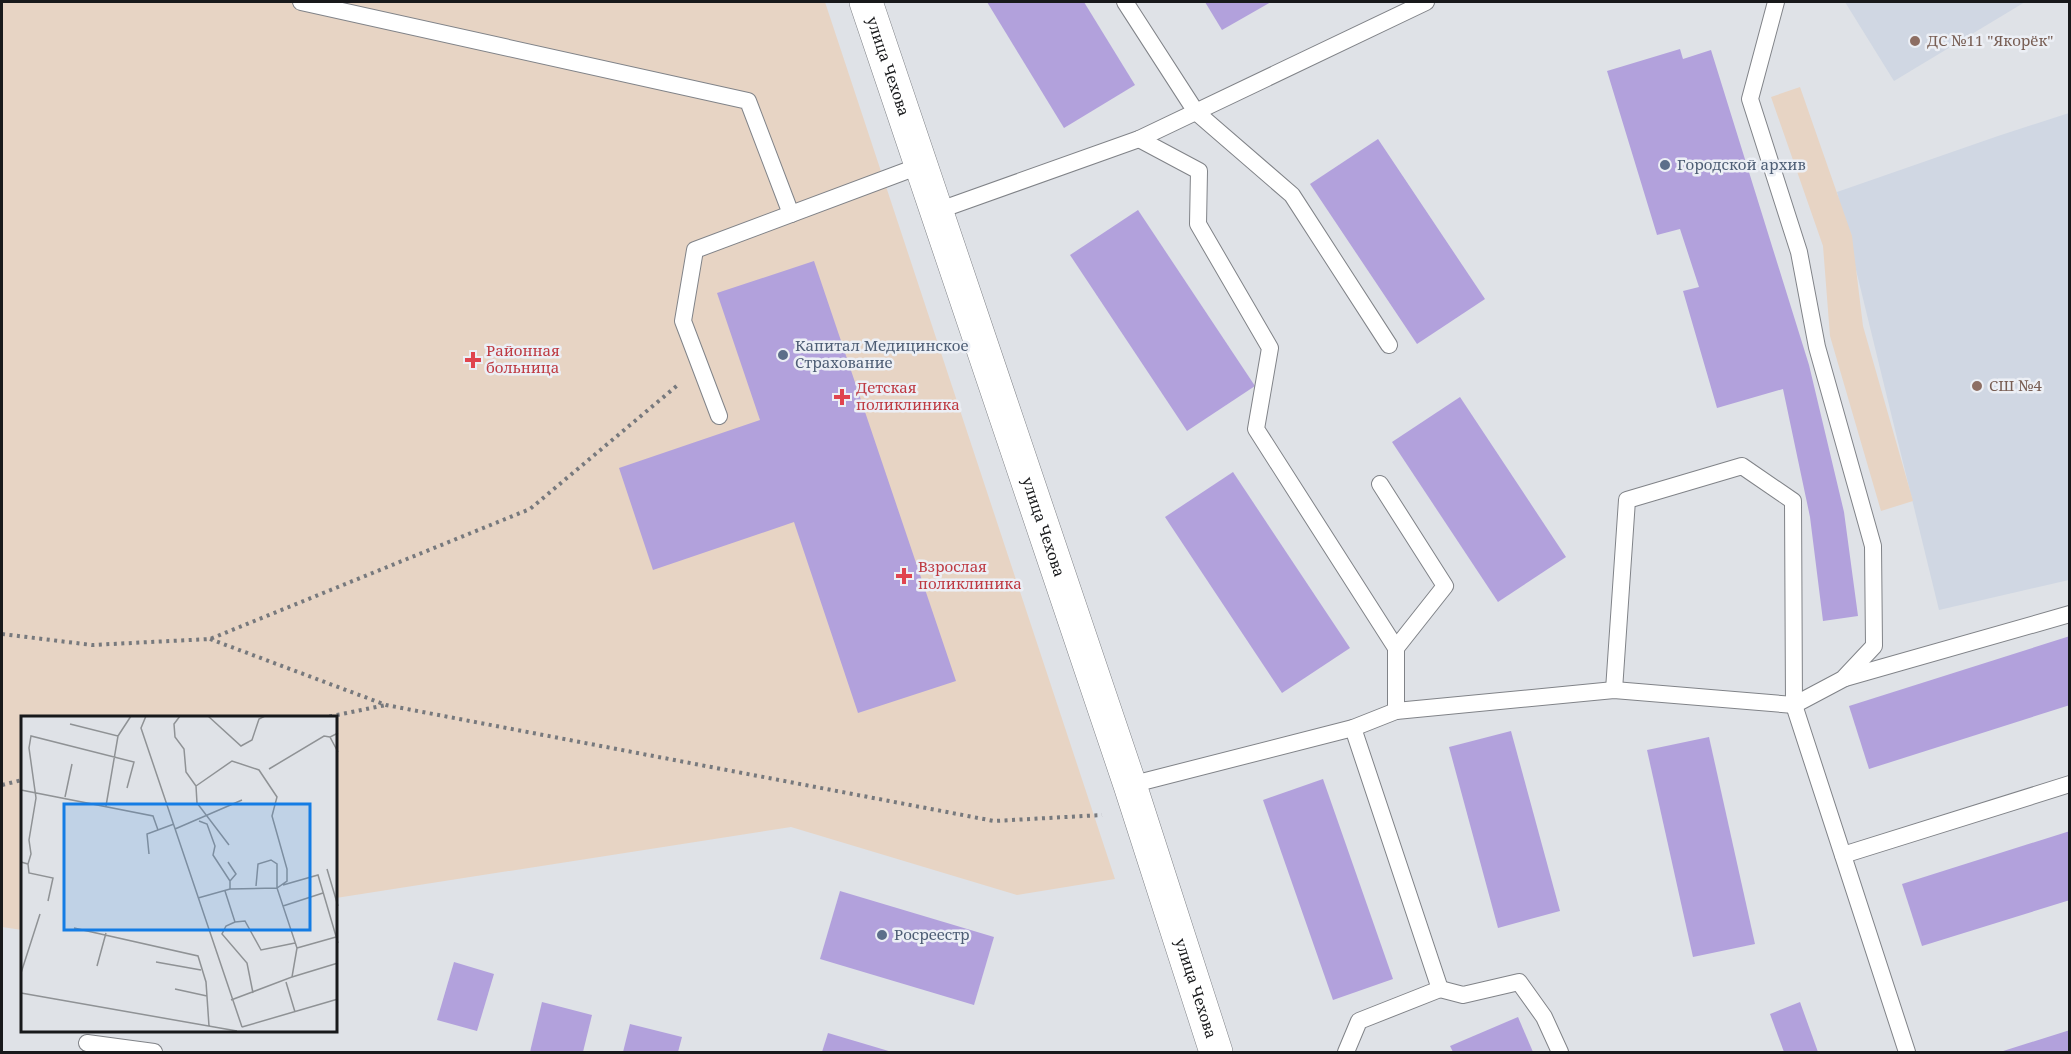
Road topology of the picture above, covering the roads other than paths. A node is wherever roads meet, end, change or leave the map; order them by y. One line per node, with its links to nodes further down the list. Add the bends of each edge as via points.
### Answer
1 (301, 2): 6 (lane)
2 (866, 2): 9 (street, улица Чехова)
3 (1125, 2): 7 (lane)
4 (1426, 2): 7 (lane)
5 (1776, 2): 17 (lane, via 1750,99 1799,252 1817,347 1873,546 1874,646)
6 (352, 7): 11 (lane, via 748,101)
7 (1196, 112): 8 (lane); 12 (lane, via 1292,195)
8 (1139, 139): 10 (lane); 16 (lane, via 1199,171 1198,224 1270,348 1256,429)
9 (921, 165): 10 (street, улица Чехова); 11 (lane)
10 (937, 211): 23 (street, улица Чехова)
11 (791, 214): 13 (lane, via 695,250 683,321)
12 (1389, 345)
13 (719, 416)
14 (1380, 484): 16 (lane, via 1445,586)
15 (2070, 614): 17 (lane)
16 (1396, 648): 20 (lane)
17 (1843, 679): 19 (lane)
18 (1614, 690): 19 (lane); 19 (lane, via 1627,500 1742,466 1793,501); 20 (lane)
19 (1794, 705): 24 (lane)
20 (1396, 711): 21 (lane)
21 (1353, 728): 23 (lane); 25 (lane)
22 (2070, 784): 24 (lane)
23 (1135, 799): 28 (street, улица Чехова)
24 (1843, 855): 31 (lane)
25 (1440, 989): 29 (lane, via 1359,1021); 30 (lane, via 1463,995 1518,982 1544,1017)
26 (87, 1043): 27 (lane)
27 (154, 1053)
28 (1216, 1053)
29 (1346, 1053)
30 (1560, 1053)
31 (1907, 1053)

